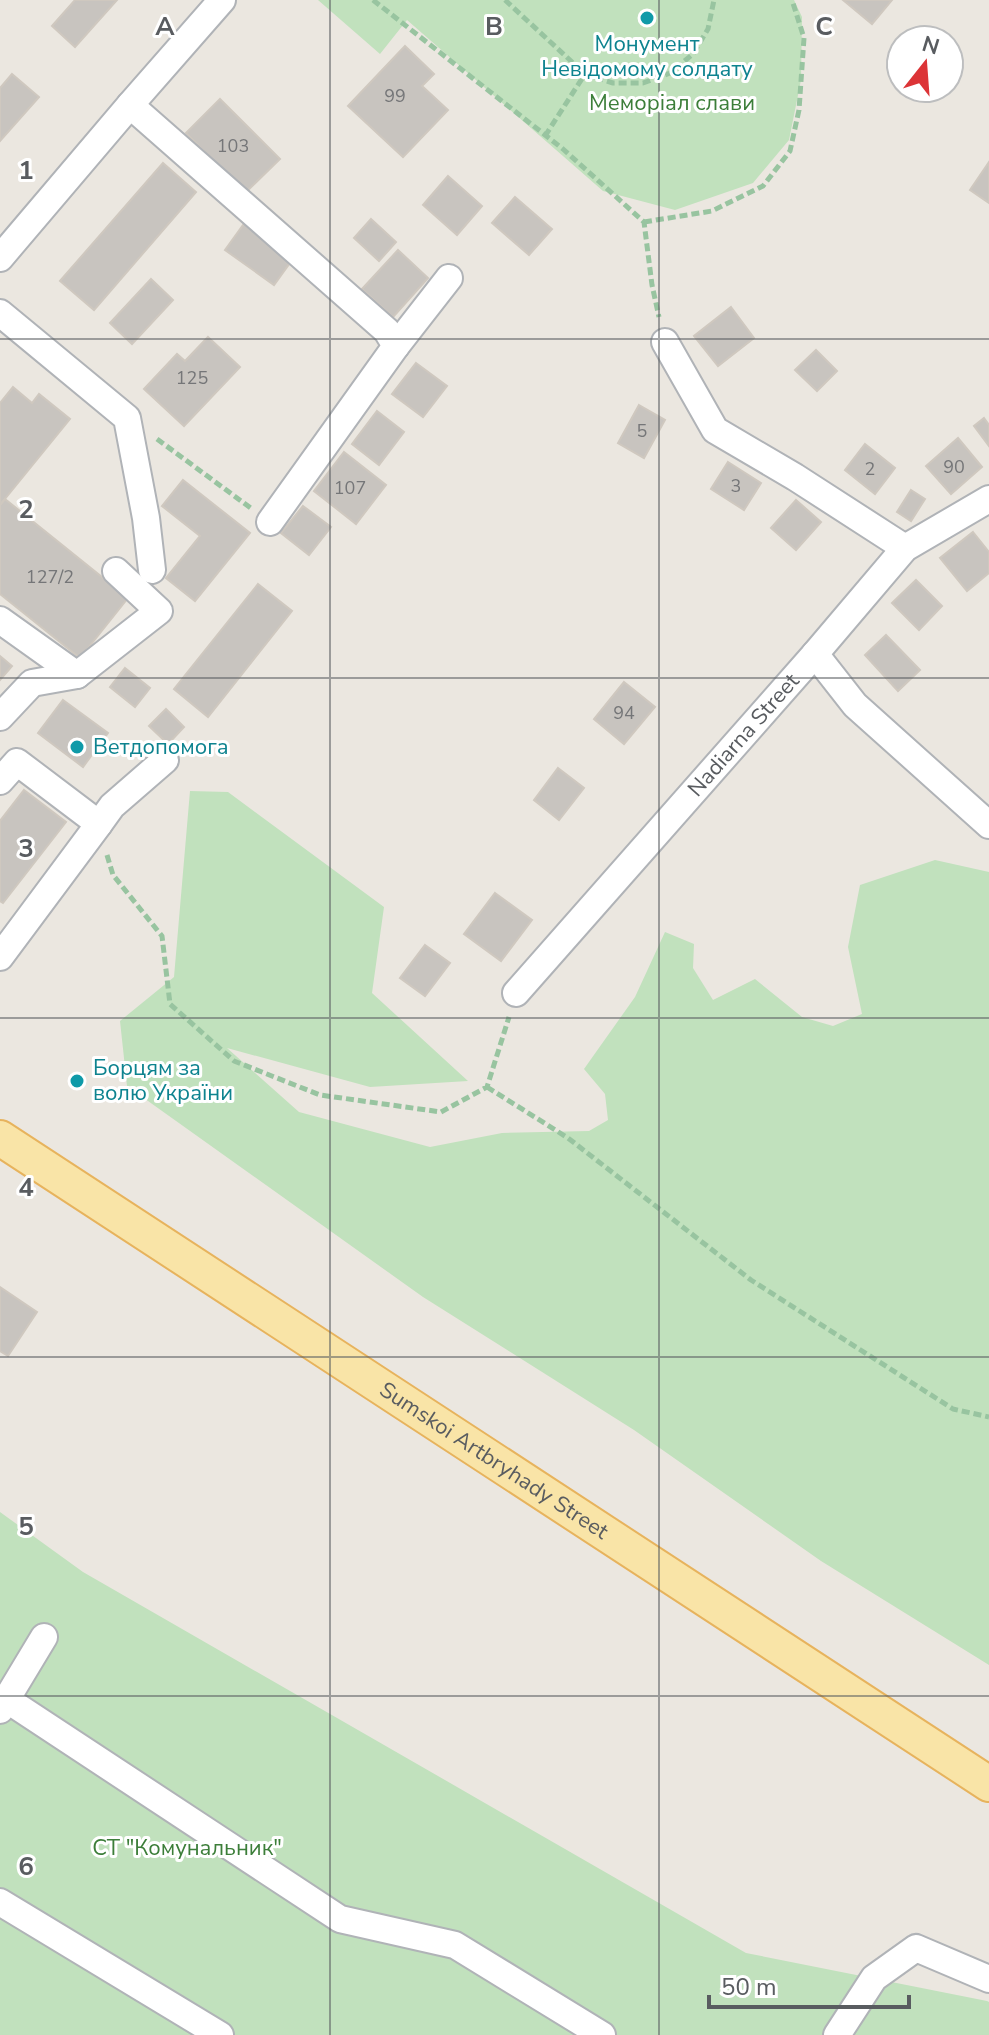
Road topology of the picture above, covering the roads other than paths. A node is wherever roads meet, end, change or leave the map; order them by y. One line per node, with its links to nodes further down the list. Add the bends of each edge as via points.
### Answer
1 (222, 0): 2 (street)
2 (130, 105): 3 (street); 7 (street, via 387,331)
3 (0, 258)
4 (449, 278): 7 (street)
5 (0, 313): 11 (street, via 127,418)
6 (665, 342): 10 (street, via 715,430)
7 (396, 346): 9 (street)
8 (989, 499): 10 (street, Nadiarna Street)
9 (270, 522)
10 (905, 548): 14 (street, Nadiarna Street)
11 (152, 570)
12 (116, 571): 15 (street, via 159,611)
13 (0, 620): 15 (street)
14 (815, 654): 20 (street, via 855,705); 22 (street, Nadiarna Street)
15 (77, 675): 16 (street, via 32,683)
16 (0, 717)
17 (165, 760): 19 (street)
18 (0, 781): 19 (street, via 17,762)
19 (99, 824): 21 (street)
20 (989, 825)
21 (0, 957)
22 (516, 993)
23 (0, 1138): 26 (main road, Sumskoi Artbryhady Street)
24 (44, 1637): 25 (street)
25 (3, 1704): 30 (street, via 340,1919 455,1945)
26 (989, 1784)
27 (0, 1902): 29 (street)
28 (989, 1979): 31 (street, via 916,1948 874,1978)
29 (220, 2035)
30 (602, 2035)
31 (837, 2035)

